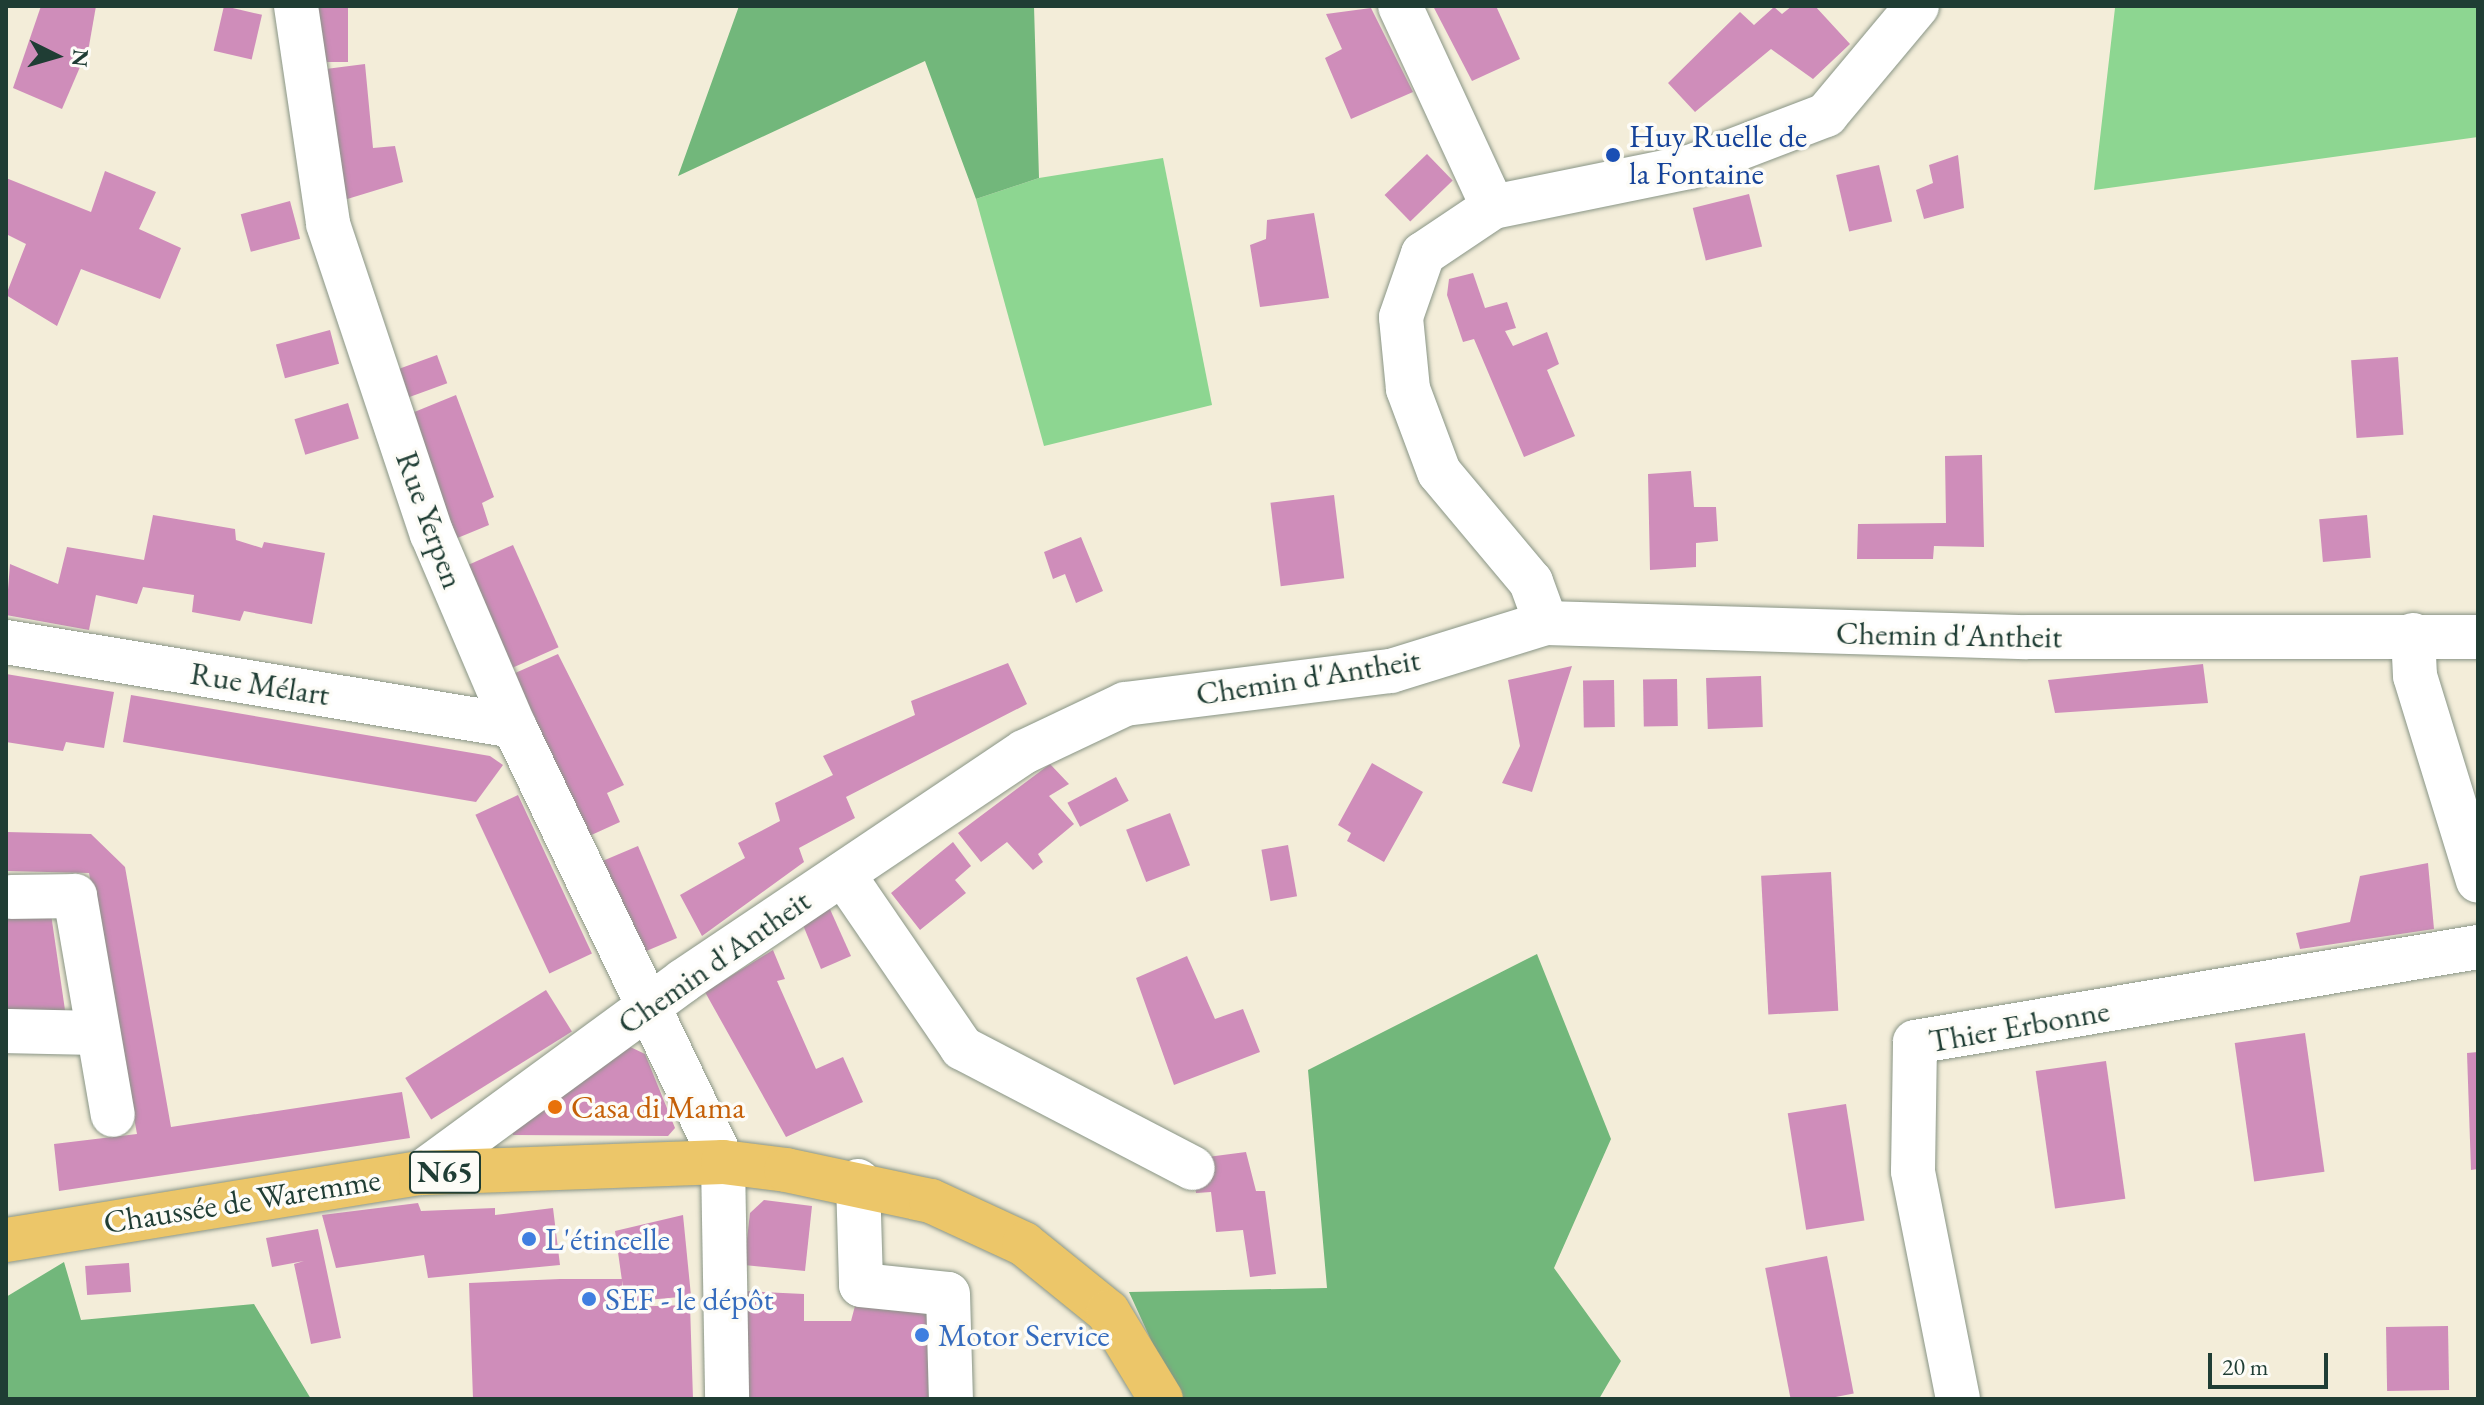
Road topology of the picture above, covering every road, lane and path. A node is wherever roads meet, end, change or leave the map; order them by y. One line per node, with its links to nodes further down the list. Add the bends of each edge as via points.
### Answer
1 (296, 6): 9 (street, Rue Yerpen, via 297,53 328,224 432,534)
2 (1400, 6): 4 (street)
3 (1917, 6): 4 (street, via 1826,115 1690,167)
4 (1493, 207): 5 (street, via 1423,254 1401,317 1408,389 1439,472 1531,582)
5 (1546, 623): 6 (street, Chemin d'Antheit, via 1997,637); 10 (street, Chemin d'Antheit, via 1391,671 1125,704 1024,752)
6 (2413, 635): 7 (street, Chemin d'Antheit); 11 (street, via 2415,676)
7 (2478, 637)
8 (6, 642): 9 (street, Rue Mélart)
9 (514, 726): 14 (street, Rue Yerpen)
10 (843, 874): 14 (street, Chemin d'Antheit); 19 (street, via 962,1048)
11 (2478, 881)
12 (11, 897): 16 (street, via 75,896)
13 (2478, 947): 26 (street, Thier Erbonne, via 1915,1042 1913,1171)
14 (645, 1009): 18 (street, Rue Yerpen); 20 (street, Chemin d'Antheit)
15 (6, 1031): 16 (street)
16 (98, 1033): 17 (street)
17 (113, 1115)
18 (723, 1162): 20 (main road, Chaussée de Waremme / N65); 21 (main road, Chaussée de Waremme / N65); 23 (street)
19 (1193, 1168)
20 (421, 1173): 22 (main road, Chaussée de Waremme / N65)
21 (858, 1181): 24 (street, via 861,1285 948,1294); 25 (main road, Chaussée de Waremme / N65, via 931,1201 1024,1244 1108,1312)
22 (6, 1240)
23 (727, 1399)
24 (951, 1399)
25 (1161, 1399)
26 (1958, 1399)

